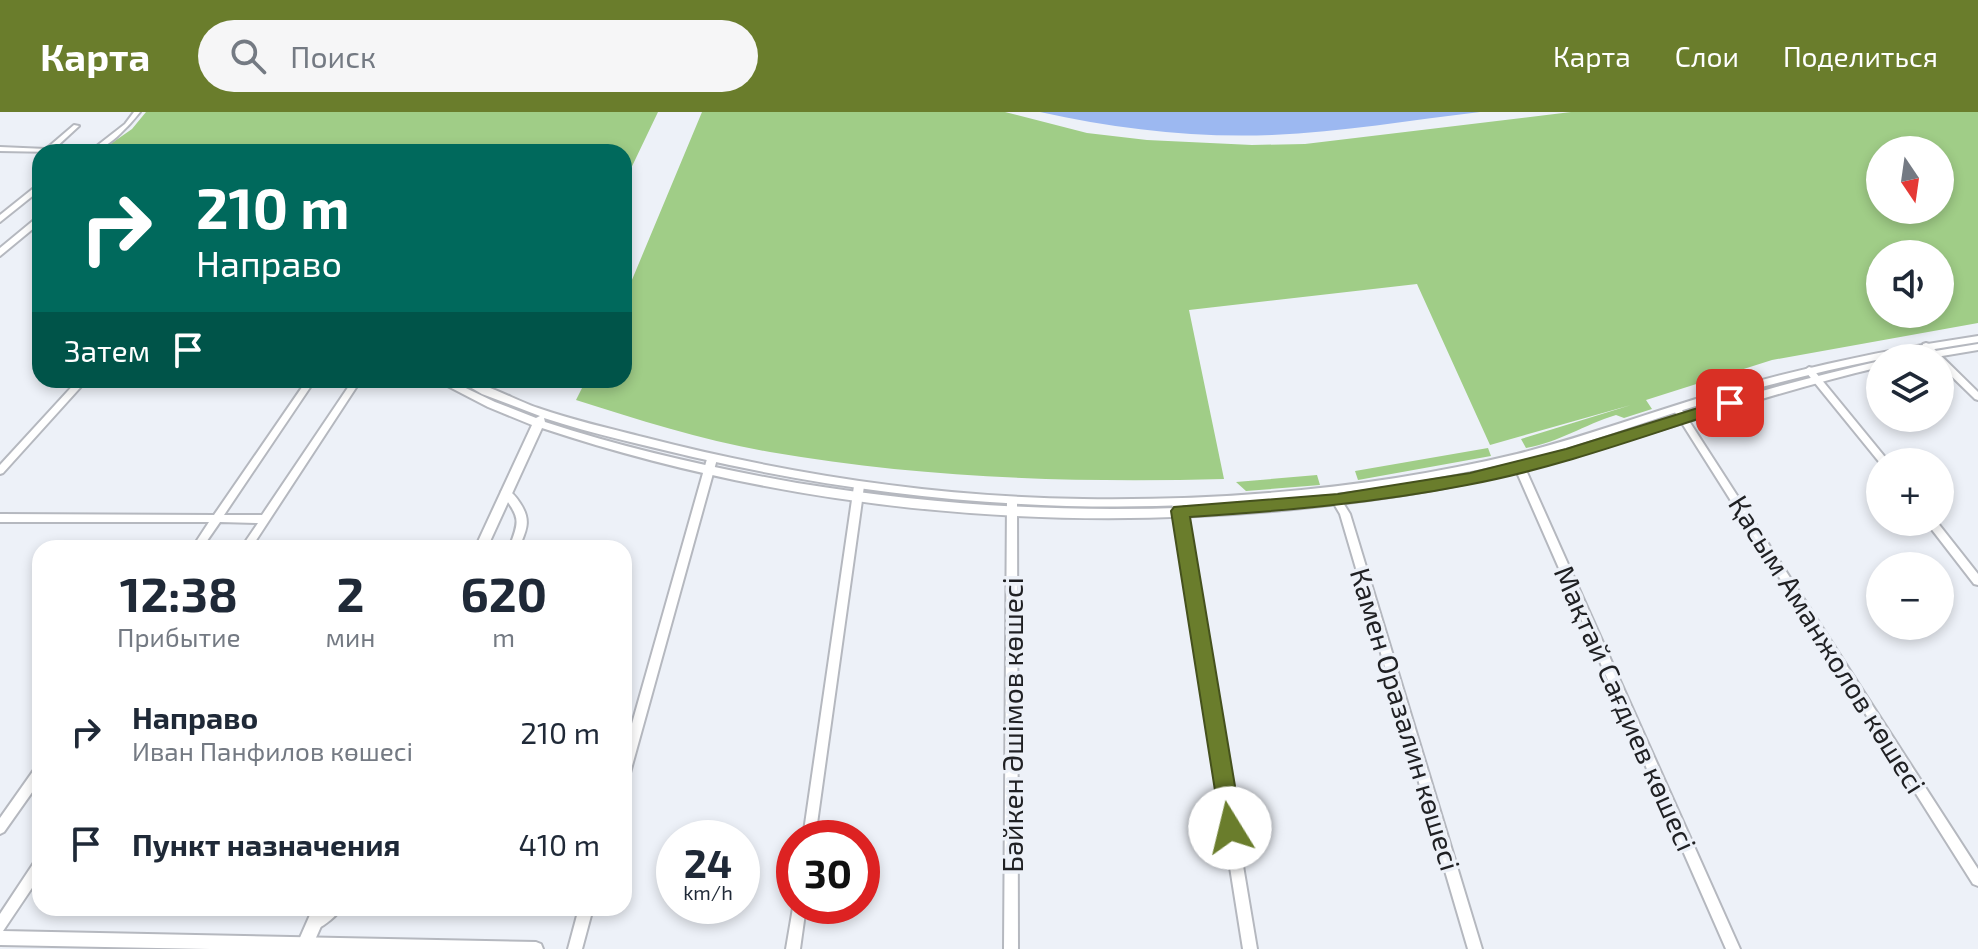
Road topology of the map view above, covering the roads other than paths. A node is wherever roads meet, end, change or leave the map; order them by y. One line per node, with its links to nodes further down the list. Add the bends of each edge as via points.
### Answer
1 (137, 112): 4 (street)
2 (76, 126): 3 (street)
3 (58, 144)
4 (104, 144)
5 (0, 149): 6 (street)
6 (32, 151)
7 (32, 193): 8 (street)
8 (0, 219)
9 (32, 225): 10 (street)
10 (0, 253)
11 (1978, 339): 12 (street)
12 (1954, 344)
13 (1978, 347): 14 (street)
14 (1954, 348)
15 (1866, 363): 17 (street)
16 (1866, 366): 17 (street)
17 (1813, 374): 25 (street); 27 (street)
18 (1954, 374): 24 (street)
19 (76, 388): 30 (street)
20 (306, 388): 37 (street)
21 (352, 388): 38 (street)
22 (461, 388): 26 (street)
23 (478, 388): 26 (street)
24 (1978, 397)
25 (1680, 413): 29 (street); 33 (street, via 1515,458); 50 (street, Қасым Аманжолов көшесі)
26 (540, 420): 28 (street); 32 (street)
27 (1873, 448)
28 (710, 465): 31 (street); 45 (street)
29 (1520, 468): 33 (street); 65 (street, Мақтай Сағдиев көшесі)
30 (0, 471)
31 (859, 491): 34 (street); 47 (street)
32 (506, 492): 42 (street); 43 (street, via 524,515)
33 (1335, 496): 35 (street); 64 (street, Камен Оразалин көшесі, via 1345,514)
34 (1012, 505): 35 (street); 62 (street, Бәйкен Әшімов көшесі)
35 (1179, 507): 63 (street)
36 (0, 518): 37 (street)
37 (218, 519): 38 (street); 40 (street)
38 (265, 519): 41 (street)
39 (1942, 536): 44 (street)
40 (203, 540)
41 (251, 540)
42 (485, 540)
43 (518, 540)
44 (1978, 581)
45 (632, 744)
46 (32, 782): 48 (street)
47 (812, 820)
48 (0, 828)
49 (32, 877): 55 (street)
50 (1978, 880)
51 (317, 916): 56 (street)
52 (324, 916): 56 (street)
53 (584, 916): 60 (street)
54 (796, 924): 61 (street)
55 (0, 926)
56 (312, 926): 58 (street)
57 (0, 938): 58 (street)
58 (304, 946): 59 (street)
59 (536, 949)
60 (575, 949)
61 (793, 949)
62 (1011, 949)
63 (1250, 949)
64 (1475, 949)
65 (1733, 949)

